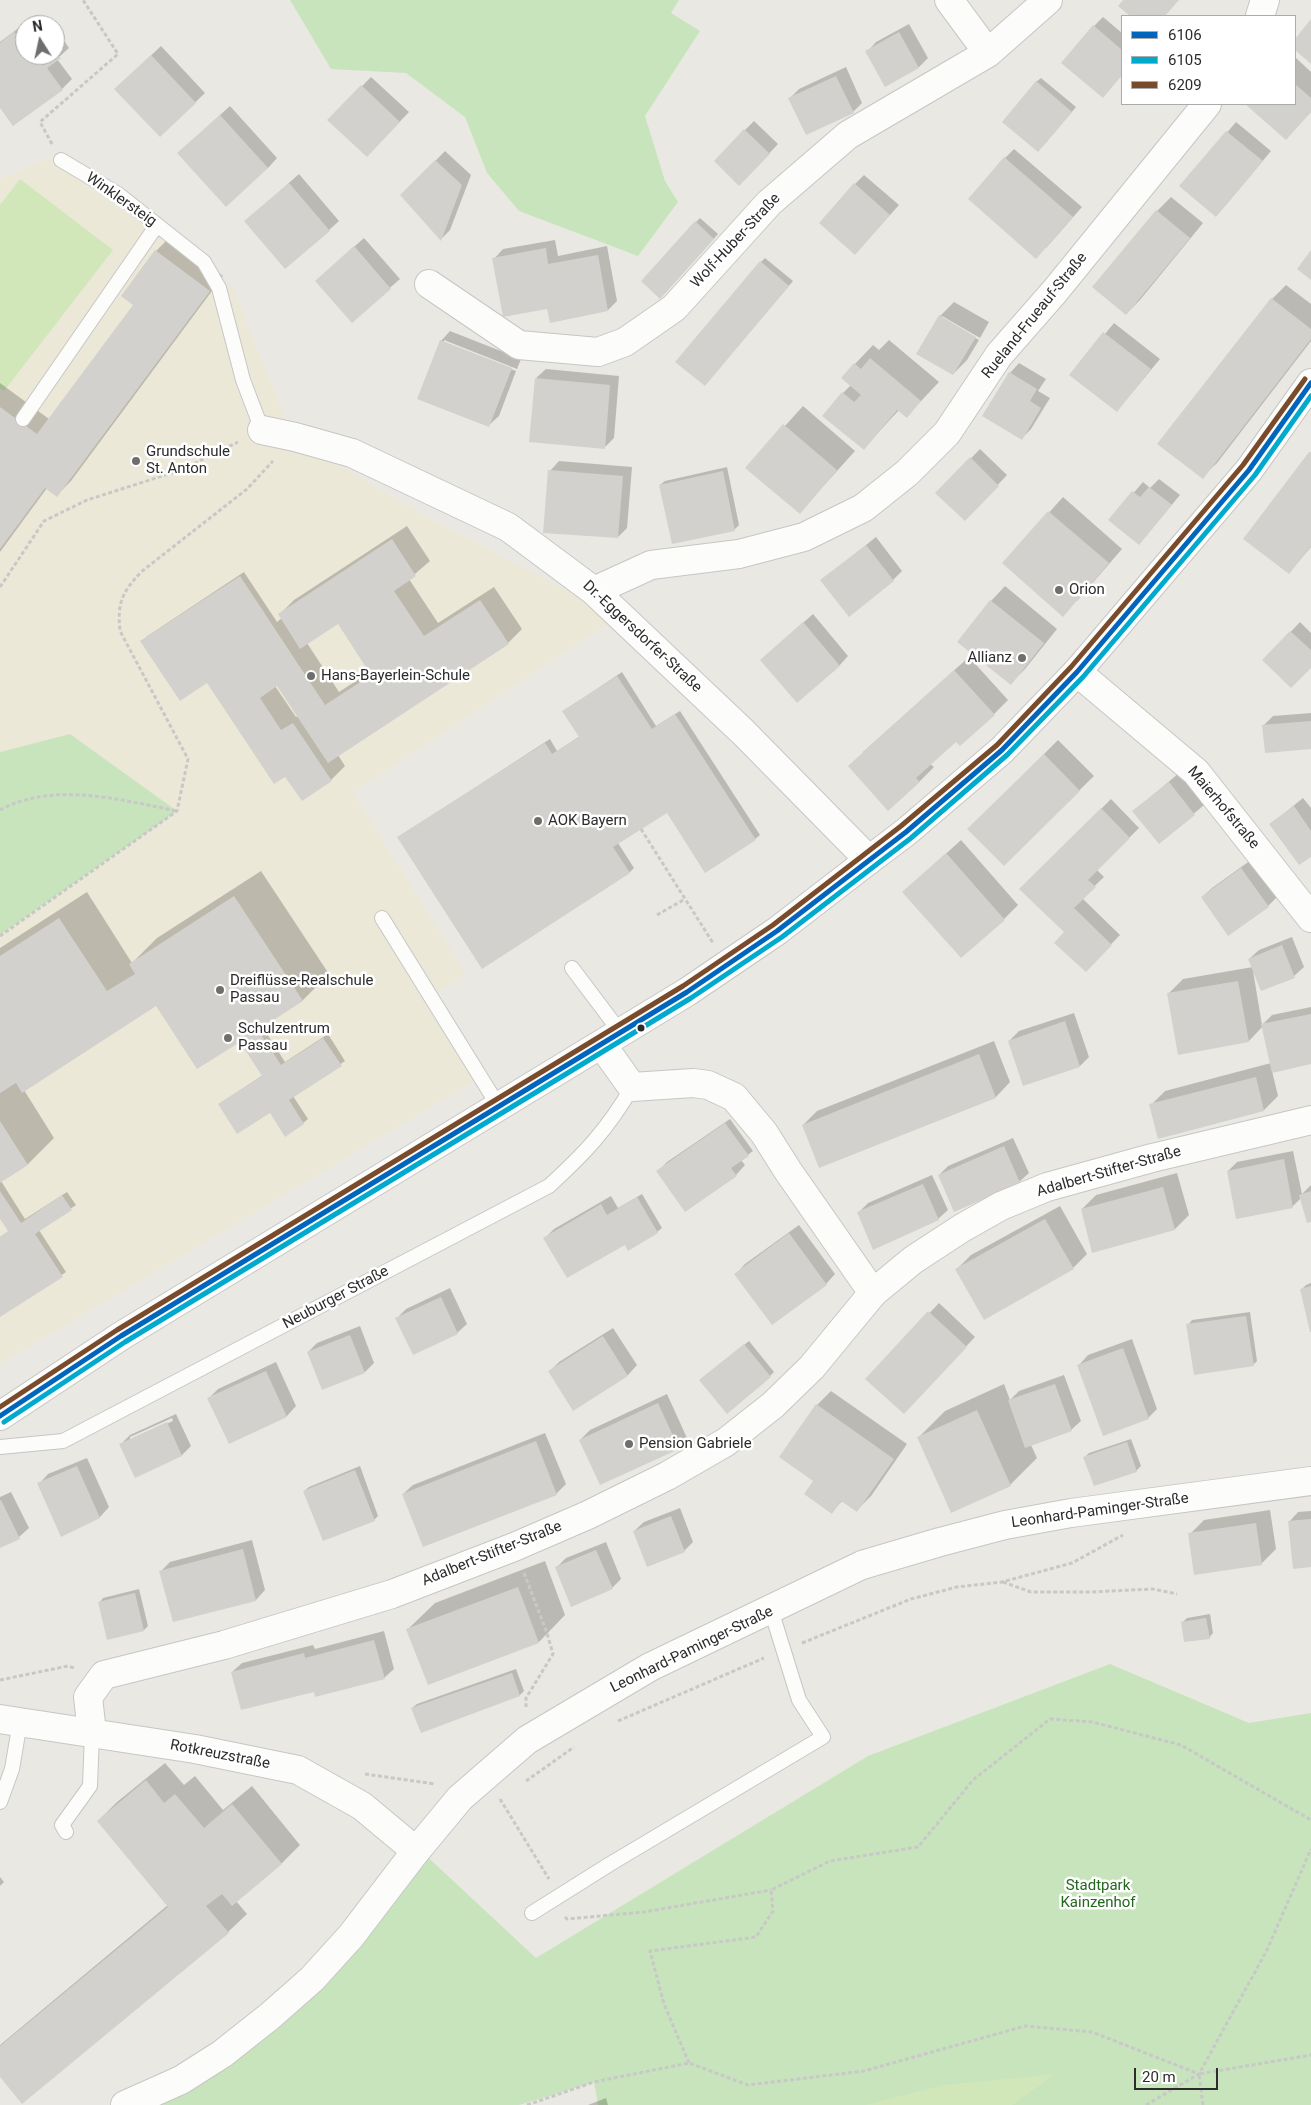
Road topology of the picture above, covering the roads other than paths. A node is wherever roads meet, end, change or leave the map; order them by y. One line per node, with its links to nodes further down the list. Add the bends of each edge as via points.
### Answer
1 (949, 0): 5 (street)
2 (1048, 0): 5 (street, Wolf-Huber-Straße)
3 (1265, 0): 4 (street)
4 (1260, 15)
5 (988, 53): 9 (street, Wolf-Huber-Straße, via 848,135 769,203 674,308 625,342 598,352 519,345)
6 (1206, 105): 13 (street, Rueland-Frueauf-Straße, via 1055,292 999,355 947,434 907,473 862,508 804,538 740,554 651,565)
7 (61, 160): 8 (lane, Winklersteig, via 118,194)
8 (157, 225): 11 (lane); 12 (lane, Winklersteig, via 204,262 219,288 243,380)
9 (429, 284)
10 (1311, 383): 14 (street, via 1249,470)
11 (24, 419)
12 (262, 430): 13 (street, Dr.-Eggersdorfer-Straße, via 352,453 508,526)
13 (594, 591): 15 (street, Dr.-Eggersdorfer-Straße, via 744,733)
14 (1077, 672): 15 (street, via 1002,750); 17 (street, Maierhofstraße, via 1196,772)
15 (870, 860): 19 (street, via 777,931)
16 (382, 918): 21 (lane)
17 (1311, 918)
18 (572, 968): 19 (lane)
19 (611, 1039): 20 (street); 21 (street)
20 (632, 1087): 23 (street, via 693,1083 708,1085 734,1097 764,1133); 25 (lane, Neuburger Straße, via 616,1116 585,1154 549,1186 63,1441)
21 (499, 1107): 24 (street)
22 (1311, 1120): 23 (street, Adalbert-Stifter-Straße, via 1152,1158 1047,1188 1001,1206 913,1260)
23 (873, 1293): 29 (street, Adalbert-Stifter-Straße, via 812,1367 773,1405 726,1442 667,1476 580,1518 392,1594 224,1645 104,1675 88,1697)
24 (5, 1406)
25 (0, 1448)
26 (1311, 1481): 27 (street, Leonhard-Paminger-Straße, via 1070,1513 1005,1525 862,1565)
27 (771, 1610): 32 (street, Leonhard-Paminger-Straße, via 650,1667 527,1740 460,1798); 33 (lane, via 799,1700 823,1737)
28 (10, 1720): 29 (street, Rotkreuzstraße); 30 (lane, via 12,1769)
29 (92, 1732): 31 (lane, via 90,1786 62,1824); 32 (street, Rotkreuzstraße, via 298,1770 362,1806)
30 (0, 1802)
31 (66, 1832)
32 (416, 1851): 34 (street, Leonhard-Paminger-Straße, via 352,1936 312,1979 270,2016 222,2054)
33 (532, 1913)
34 (125, 2105)

